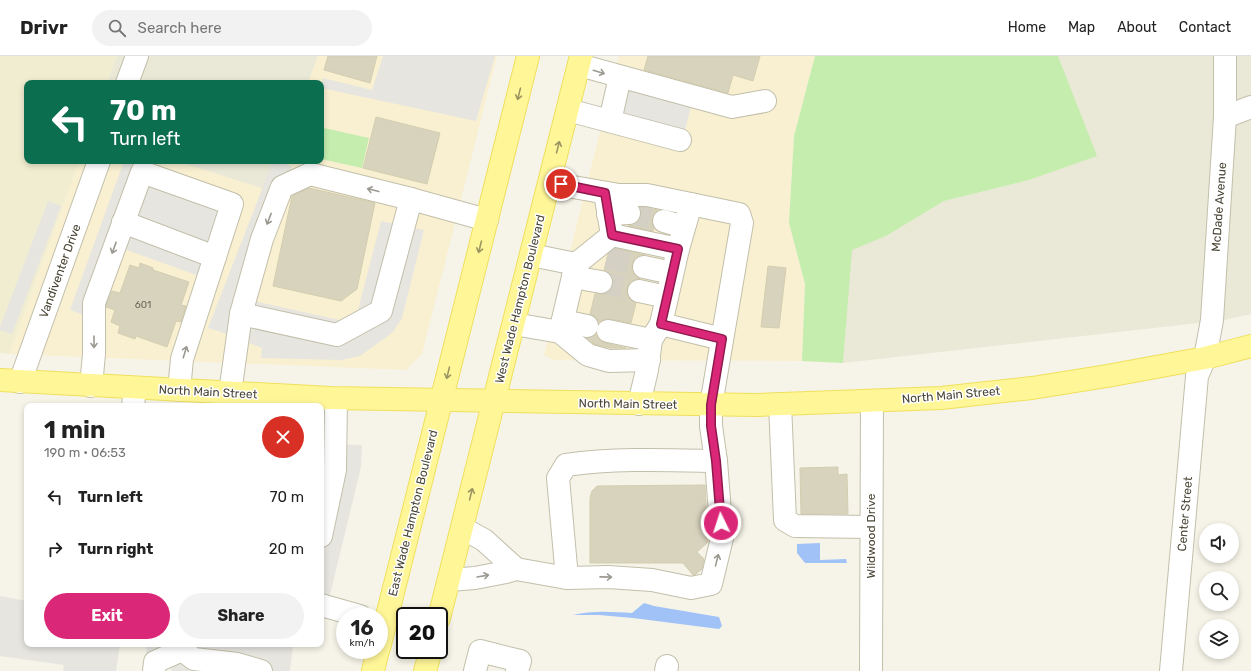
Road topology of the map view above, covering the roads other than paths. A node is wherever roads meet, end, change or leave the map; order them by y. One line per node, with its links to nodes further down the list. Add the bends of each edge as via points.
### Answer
1 (137, 56): 6 (street)
2 (528, 56): 18 (main road, one-way to 18)
3 (1226, 56): 10 (street, McDade Avenue)
4 (580, 61): 5 (street, one-way to 5); 9 (main road, West Wade Hampton Boulevard)
5 (620, 77): 7 (street, via 732,107); 11 (street)
6 (128, 80)
7 (765, 101)
8 (1251, 107): 10 (street)
9 (568, 110): 11 (street); 14 (main road, West Wade Hampton Boulevard, one-way to 9)
10 (1225, 117): 38 (street, McDade Avenue, via 1212,320)
11 (610, 121): 12 (street)
12 (680, 140)
13 (98, 164): 39 (street, Vandiventer Drive)
14 (550, 181): 15 (street); 22 (main road, West Wade Hampton Boulevard)
15 (605, 193): 17 (street, via 619,196 647,195); 19 (street)
16 (411, 199): 18 (street); 30 (street, via 381,311 337,335); 30 (street, one-way to 30, via 310,174 282,187 262,239)
17 (691, 204): 21 (street, via 674,224); 35 (street, via 739,214 742,223)
18 (487, 220): 45 (main road, one-way to 45)
19 (616, 221): 21 (street); 24 (street)
20 (124, 222): 23 (street); 23 (street, via 142,172 232,204); 40 (street, one-way to 40, via 94,303)
21 (678, 249): 26 (street)
22 (531, 255): 24 (street); 31 (main road, West Wade Hampton Boulevard)
23 (215, 257): 41 (street, one-way to 23, via 182,359)
24 (586, 264): 27 (street); 33 (street)
25 (644, 267): 26 (street)
26 (672, 273): 29 (street)
27 (602, 282)
28 (639, 291): 29 (street)
29 (667, 297): 36 (street)
30 (241, 314): 43 (street)
31 (514, 324): 33 (street); 47 (main road, West Wade Hampton Boulevard)
32 (587, 326): 33 (street)
33 (562, 327): 36 (street, via 588,355 609,361)
34 (608, 331): 36 (street)
35 (722, 339): 36 (street); 50 (street)
36 (654, 342): 48 (street)
37 (1251, 346): 38 (main road, North Main Street)
38 (1205, 358): 46 (main road, North Main Street, via 1032,388 941,398); 72 (street, Center Street, via 1197,376)
39 (10, 381): 40 (main road, North Main Street)
40 (91, 386): 42 (main road, North Main Street)
41 (179, 390): 42 (main road, North Main Street); 43 (main road, North Main Street)
42 (134, 397)
43 (241, 398): 44 (main road, North Main Street)
44 (336, 398): 45 (main road, North Main Street); 52 (street, via 335,470)
45 (441, 401): 47 (main road, North Main Street); 59 (main road, East Wade Hampton Boulevard)
46 (872, 401): 49 (main road, North Main Street); 53 (street, Wildwood Drive)
47 (494, 402): 48 (main road, North Main Street); 54 (main road, one-way to 47)
48 (639, 404): 50 (main road, North Main Street)
49 (780, 404): 50 (main road, North Main Street); 53 (street, via 785,520 795,526)
50 (711, 405): 51 (street)
51 (716, 461): 56 (street, via 595,461 566,466 558,478); 56 (street, one-way to 51, via 652,580 691,588 711,584 722,538)
52 (324, 522)
53 (871, 527): 71 (street, Wildwood Drive)
54 (462, 528): 55 (street, via 484,540); 57 (main road)
55 (516, 569): 56 (street); 57 (street, one-way to 55, via 475,578)
56 (567, 578)
57 (449, 580): 60 (main road)
58 (324, 606): 61 (street)
59 (386, 607)
60 (442, 607)
61 (336, 609)
62 (183, 647): 65 (street, via 155,662); 66 (street, via 194,659 237,664)
63 (376, 659): 67 (main road, East Wade Hampton Boulevard)
64 (428, 659): 68 (main road)
65 (154, 671)
66 (261, 671)
67 (373, 671)
68 (425, 671)
69 (475, 671): 70 (street, via 480,651 520,661)
70 (517, 671)
71 (871, 671)
72 (1171, 671)

